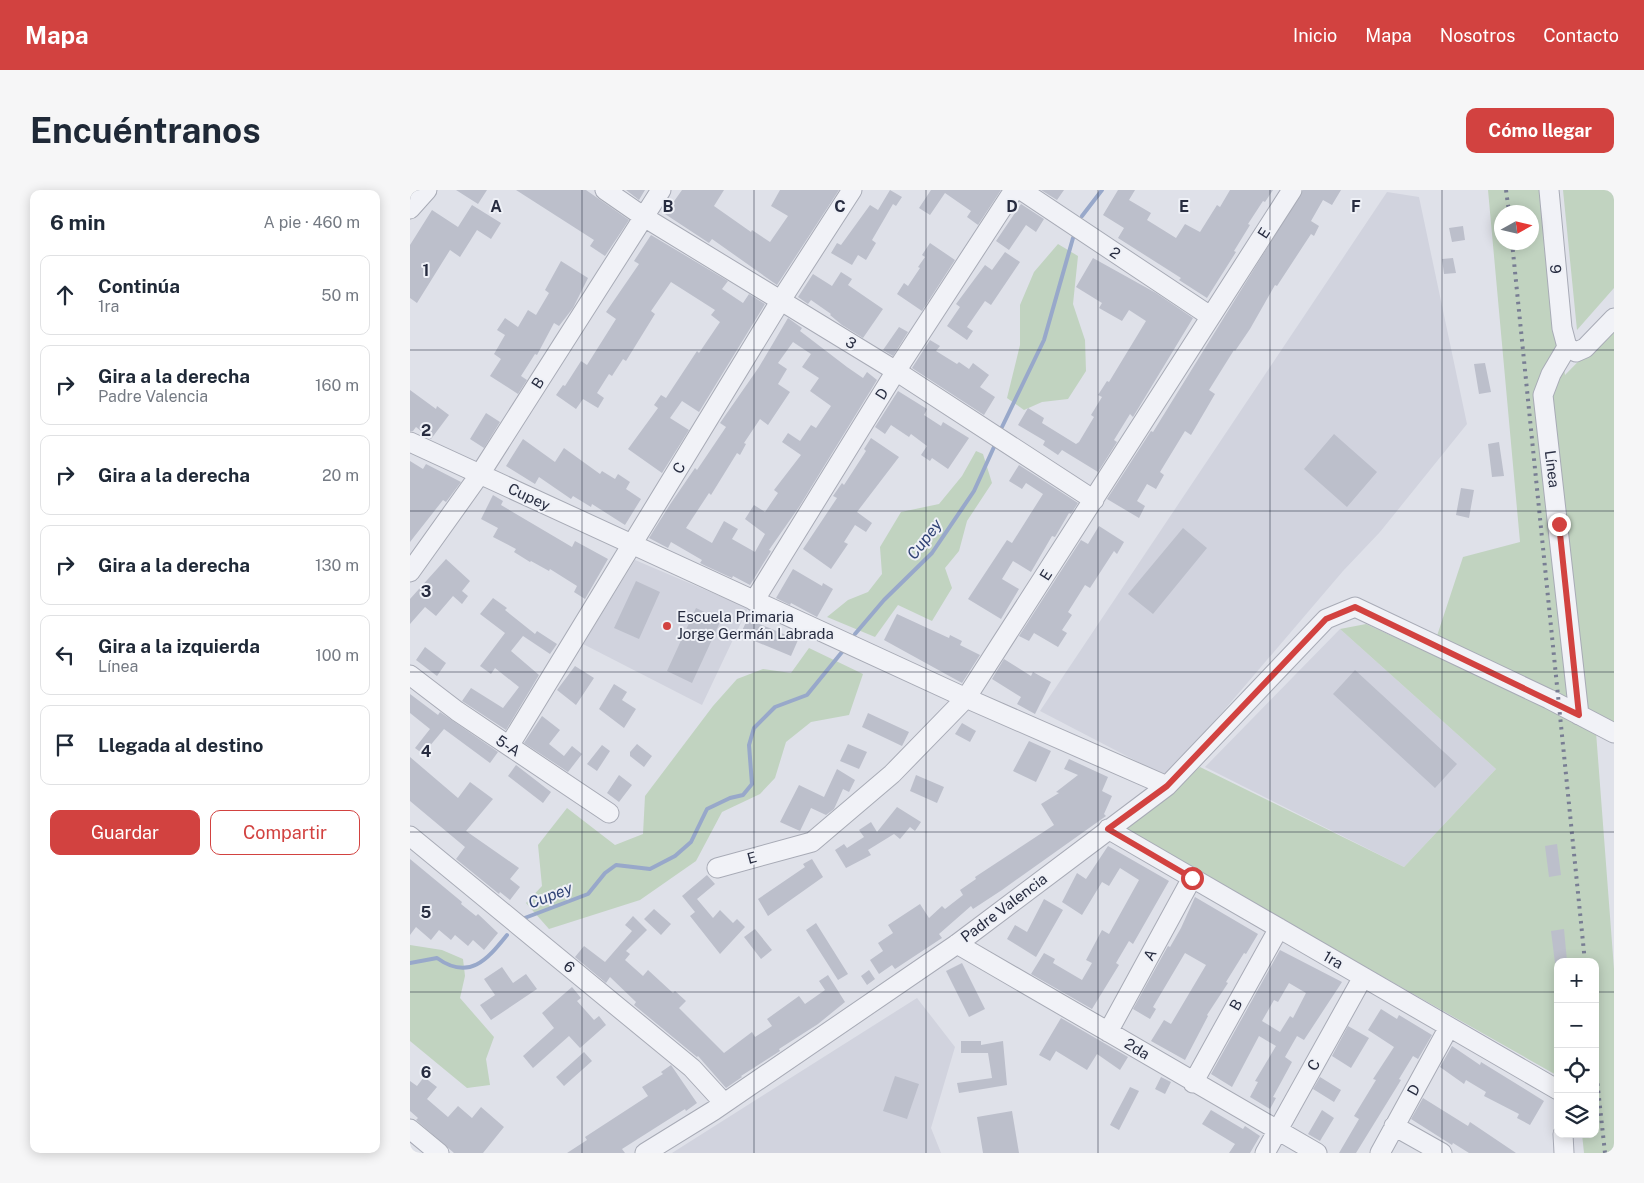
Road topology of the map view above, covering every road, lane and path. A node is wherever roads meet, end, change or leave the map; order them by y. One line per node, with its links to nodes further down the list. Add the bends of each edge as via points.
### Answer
1 (427, 190): 9 (street)
2 (604, 190): 10 (street, 3)
3 (661, 190): 10 (street, B)
4 (852, 190): 11 (street, C)
5 (1014, 190): 15 (street, D)
6 (1020, 190): 12 (street, 2)
7 (1292, 190): 12 (street, E)
8 (1549, 190): 14 (street, 6, via 1562,328)
9 (410, 209)
10 (644, 217): 11 (street, 3); 17 (street, B)
11 (781, 300): 15 (street, 3); 19 (street, C)
12 (1210, 316): 18 (street, E)
13 (1614, 318): 14 (street, via 1585,348 1576,352)
14 (1567, 348): 24 (street, Línea, via 1543,394)
15 (896, 371): 18 (street, 3); 21 (street, D)
16 (410, 442): 17 (street, Cupey)
17 (480, 474): 19 (street, Cupey); 20 (street, B)
18 (1094, 500): 23 (street, E)
19 (632, 546): 21 (street, Cupey); 26 (street, C)
20 (410, 572)
21 (754, 601): 23 (street, Cupey)
22 (410, 675): 26 (street, 5-A, via 457,712)
23 (966, 698): 27 (street, Cupey); 33 (street, E, via 892,774 812,842)
24 (1579, 715): 25 (street); 28 (street, Padre Valencia, via 1355,607 1326,619)
25 (1614, 733)
26 (509, 746): 30 (street, 5-A)
27 (1131, 771): 28 (street, Cupey); 29 (street, via 1139,783 1139,790)
28 (1167, 786): 29 (street, Padre Valencia)
29 (1130, 812): 31 (street, Padre Valencia)
30 (609, 813)
31 (1108, 829): 34 (street, 1ra); 36 (street, Padre Valencia)
32 (410, 836): 42 (street, 6, via 692,1068)
33 (717, 868)
34 (1192, 878): 35 (street, 1ra); 39 (street, A)
35 (1279, 928): 37 (street, 1ra); 40 (street, B)
36 (957, 944): 39 (street, 2da); 42 (street, Padre Valencia)
37 (1363, 977): 38 (street, 1ra); 45 (street, C)
38 (1449, 1027): 41 (street, 1ra); 43 (street, D)
39 (1108, 1032): 40 (street, 2da)
40 (1193, 1083): 45 (street, 2da)
41 (1554, 1088)
42 (724, 1103): 48 (street, Padre Valencia)
43 (1394, 1126): 51 (street, D); 52 (street)
44 (410, 1129): 47 (street)
45 (1277, 1130): 49 (street, C); 50 (street, 2da)
46 (1563, 1138): 53 (street)
47 (438, 1153)
48 (645, 1153)
49 (1265, 1153)
50 (1318, 1153)
51 (1380, 1153)
52 (1442, 1153)
53 (1564, 1153)

